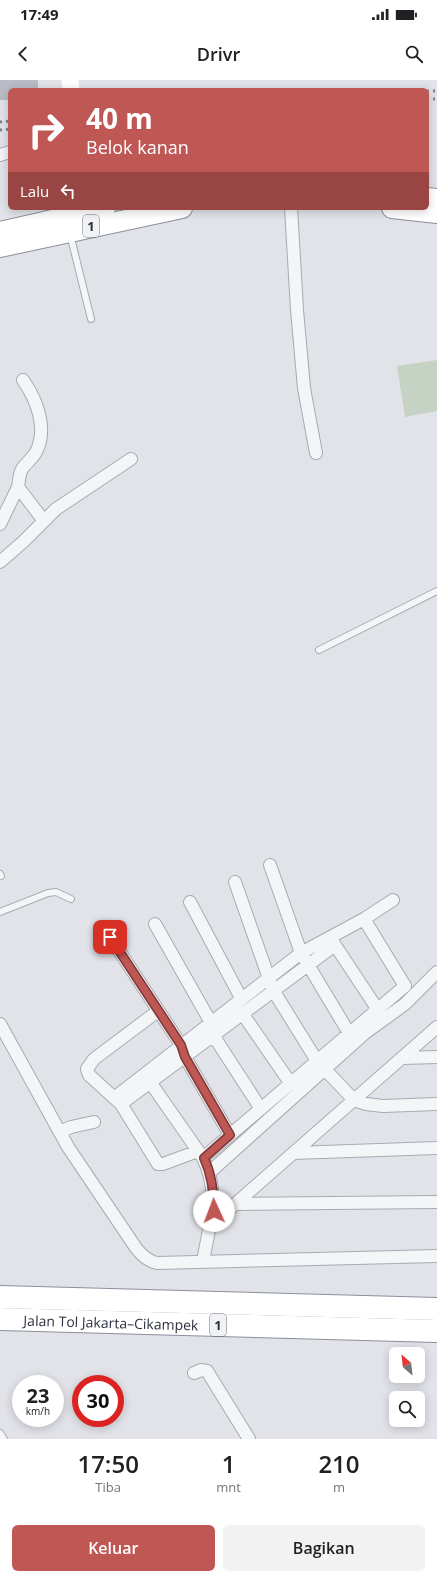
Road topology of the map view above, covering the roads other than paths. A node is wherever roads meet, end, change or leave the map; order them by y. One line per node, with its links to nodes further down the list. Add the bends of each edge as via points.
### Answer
1 (92, 210): 7 (highway, 1)
2 (172, 210): 6 (highway, 1)
3 (291, 210): 11 (street, via 304,388)
4 (410, 210): 5 (highway)
5 (437, 213)
6 (68, 231): 8 (highway, 1); 9 (lane)
7 (0, 232)
8 (0, 247)
9 (91, 319)
10 (23, 380): 13 (street, via 36,400 41,437 36,451 22,469)
11 (316, 453)
12 (131, 459): 14 (street, via 56,509)
13 (18, 487): 14 (street); 15 (street)
14 (44, 522): 16 (street)
15 (0, 524)
16 (0, 562)
17 (437, 591): 18 (lane)
18 (319, 650)
19 (270, 865): 29 (street)
20 (235, 882): 32 (street)
21 (70, 899): 24 (lane, via 56,892 48,893)
22 (393, 900): 25 (street)
23 (190, 902): 34 (street)
24 (0, 912)
25 (364, 919): 28 (street); 37 (street, via 405,986)
26 (155, 924): 40 (street)
27 (110, 937): 35 (street)
28 (332, 941): 29 (street); 30 (street); 37 (street)
29 (301, 953): 30 (street); 32 (street)
30 (307, 965): 33 (street); 41 (street)
31 (437, 972): 37 (street, via 405,1004)
32 (270, 976): 33 (street); 34 (street)
33 (273, 990): 36 (street); 45 (street)
34 (241, 998): 40 (street)
35 (158, 1010): 42 (street); 49 (street, via 94,1059 87,1069 89,1075)
36 (242, 1013): 40 (street); 47 (street)
37 (380, 1014): 41 (street); 45 (street, via 365,1033)
38 (0, 1024): 54 (street)
39 (437, 1028): 43 (street)
40 (214, 1030): 42 (street); 51 (street)
41 (349, 1034): 45 (street)
42 (183, 1051): 46 (street); 49 (street); 56 (street)
43 (402, 1058): 44 (street); 48 (street)
44 (437, 1058)
45 (321, 1065): 47 (street); 48 (street); 55 (street)
46 (150, 1082): 49 (street); 59 (street)
47 (291, 1084): 51 (street)
48 (354, 1100): 50 (street, via 383,1106); 58 (street)
49 (118, 1101): 59 (street, via 158,1164)
50 (437, 1104)
51 (261, 1109): 53 (street)
52 (94, 1122): 54 (street)
53 (246, 1122): 55 (street); 56 (street)
54 (60, 1132): 65 (street, via 144,1257 157,1263)
55 (254, 1133): 60 (street)
56 (230, 1135): 59 (street)
57 (437, 1148): 58 (street)
58 (293, 1153): 62 (street)
59 (201, 1155): 60 (street)
60 (210, 1172): 63 (street, via 214,1211)
61 (437, 1202): 62 (street)
62 (235, 1204): 63 (street)
63 (209, 1227): 65 (street)
64 (437, 1256): 65 (street)
65 (203, 1262)
66 (0, 1297): 67 (highway, Jalan Tol Jakarta–Cikampek / 1)
67 (437, 1309)
68 (0, 1319): 69 (highway, Jalan Tol Jakarta–Cikampek / 1)
69 (437, 1331)
70 (194, 1373): 73 (street, via 201,1370 207,1372)
71 (0, 1433): 72 (lane)
72 (4, 1439)
73 (249, 1439)

